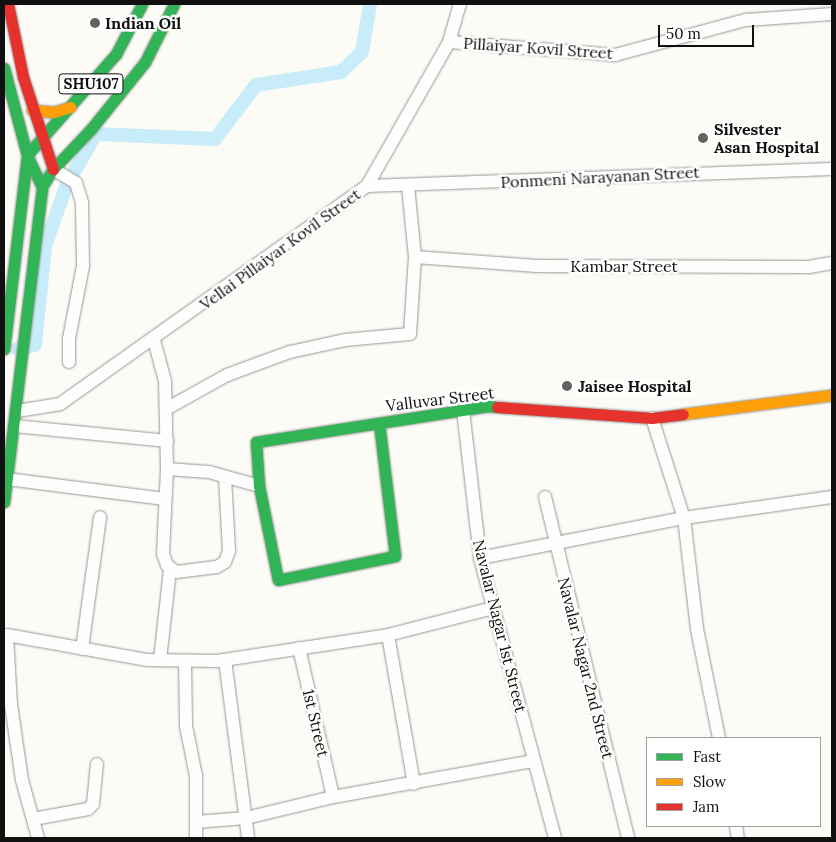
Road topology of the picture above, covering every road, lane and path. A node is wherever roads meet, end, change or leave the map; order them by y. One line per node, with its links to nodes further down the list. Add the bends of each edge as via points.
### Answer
1 (8, 4): 9 (main road)
2 (142, 4): 6 (main road, SHU107)
3 (174, 4): 6 (main road, SHU107)
4 (460, 4): 7 (street, Vellai Pillaiyar Kovil Street)
5 (832, 14): 7 (street, Pillaiyar Kovil Street, via 746,20 615,55)
6 (144, 31): 13 (main road, SHU107, via 116,54); 18 (main road, SHU107, via 140,68 91,129)
7 (449, 42): 20 (street, Vellai Pillaiyar Kovil Street)
8 (4, 68): 10 (main road)
9 (23, 77): 10 (main road); 12 (main road)
10 (5, 83): 11 (main road)
11 (8, 102): 12 (main road); 15 (main road)
12 (31, 104): 13 (main road, via 54,112); 16 (main road)
13 (70, 107): 16 (main road, SHU107)
14 (4, 112): 15 (main road)
15 (18, 127): 17 (main road)
16 (41, 139): 17 (main road, SHU107); 18 (main road)
17 (27, 155): 22 (main road); 25 (main road)
18 (53, 168): 22 (main road); 28 (street, via 72,180 82,203 83,266 69,340)
19 (832, 169): 21 (street, Ponmeni Narayanan Street)
20 (367, 186): 21 (street, Ponmeni Narayanan Street); 26 (street, Vellai Pillaiyar Kovil Street)
21 (408, 186): 23 (street)
22 (42, 187): 32 (main road, via 22,339)
23 (415, 257): 24 (street, Kambar Street, via 537,266 808,267); 30 (street, via 410,334 346,340 290,352 227,375)
24 (832, 263)
25 (5, 325): 27 (main road)
26 (154, 340): 30 (street, via 165,381); 32 (street, Vellai Pillaiyar Kovil Street, via 60,404)
27 (4, 344)
28 (69, 362)
29 (832, 396): 33 (main road, Valluvar Street)
30 (166, 409): 36 (street)
31 (463, 410): 33 (main road, Valluvar Street, via 488,406); 34 (main road, Valluvar Street); 48 (street, Navalar Nagar 1st Street)
32 (17, 411): 35 (main road)
33 (652, 418): 46 (street)
34 (379, 423): 40 (main road, Valluvar Street, via 256,442); 40 (main road, via 395,556 278,580)
35 (14, 426): 36 (street); 39 (main road)
36 (167, 441): 37 (street)
37 (167, 469): 38 (street, via 209,472); 43 (street)
38 (225, 477): 40 (street); 49 (street, via 228,551 225,562 217,567)
39 (7, 480): 43 (street); 44 (main road)
40 (258, 486)
41 (545, 497): 47 (street, Navalar Nagar 2nd Street)
42 (832, 497): 46 (street)
43 (165, 499): 49 (street, via 163,554)
44 (4, 502)
45 (100, 517): 53 (street)
46 (684, 518): 47 (street); 58 (street, via 697,629)
47 (556, 541): 48 (street); 70 (street, Navalar Nagar 2nd Street)
48 (480, 558): 50 (street, Navalar Nagar 1st Street)
49 (170, 570): 55 (street)
50 (494, 608): 52 (street); 59 (street, Navalar Nagar 1st Street)
51 (5, 634): 53 (street); 64 (street, via 22,780)
52 (388, 635): 54 (street); 61 (street)
53 (82, 648): 55 (street)
54 (299, 648): 57 (street); 62 (street, 1st Street)
55 (160, 660): 56 (street)
56 (185, 660): 57 (street); 65 (street, via 186,726 196,776)
57 (224, 660): 63 (street)
58 (719, 737)
59 (534, 761): 61 (street); 69 (street, Navalar Nagar 1st Street)
60 (97, 764): 64 (street, via 93,804 88,809)
61 (414, 784): 62 (street)
62 (334, 797): 63 (street)
63 (246, 818): 65 (street); 68 (street)
64 (33, 819): 66 (street)
65 (196, 822): 67 (street)
66 (38, 838)
67 (196, 838)
68 (248, 838)
69 (555, 838)
70 (628, 838)

